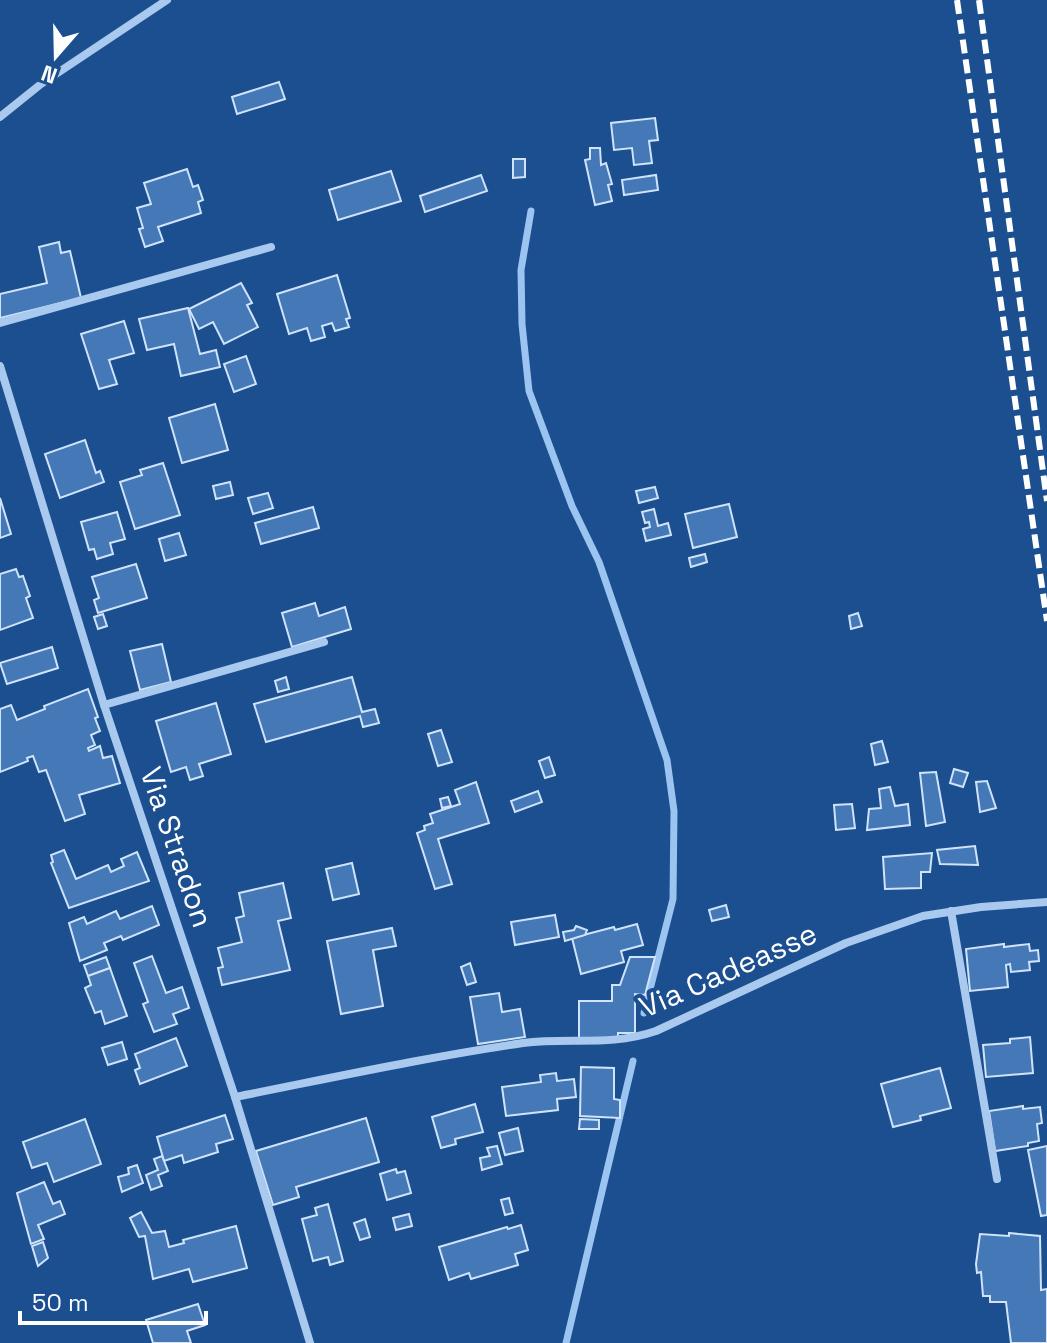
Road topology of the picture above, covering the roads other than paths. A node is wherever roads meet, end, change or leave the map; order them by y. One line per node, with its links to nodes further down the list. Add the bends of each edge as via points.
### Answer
1 (167, 0): 2 (street)
2 (0, 117)
3 (271, 247): 4 (street)
4 (0, 323)
5 (0, 366): 7 (street, Via Stradon)
6 (324, 642): 7 (street)
7 (104, 705): 10 (street, Via Stradon)
8 (1047, 902): 9 (street, Via Cadeasse)
9 (951, 911): 10 (street, Via Cadeasse, via 846,943 630,1040 492,1048); 11 (street)
10 (235, 1097): 12 (street, Via Stradon)
11 (997, 1179)
12 (310, 1343)

